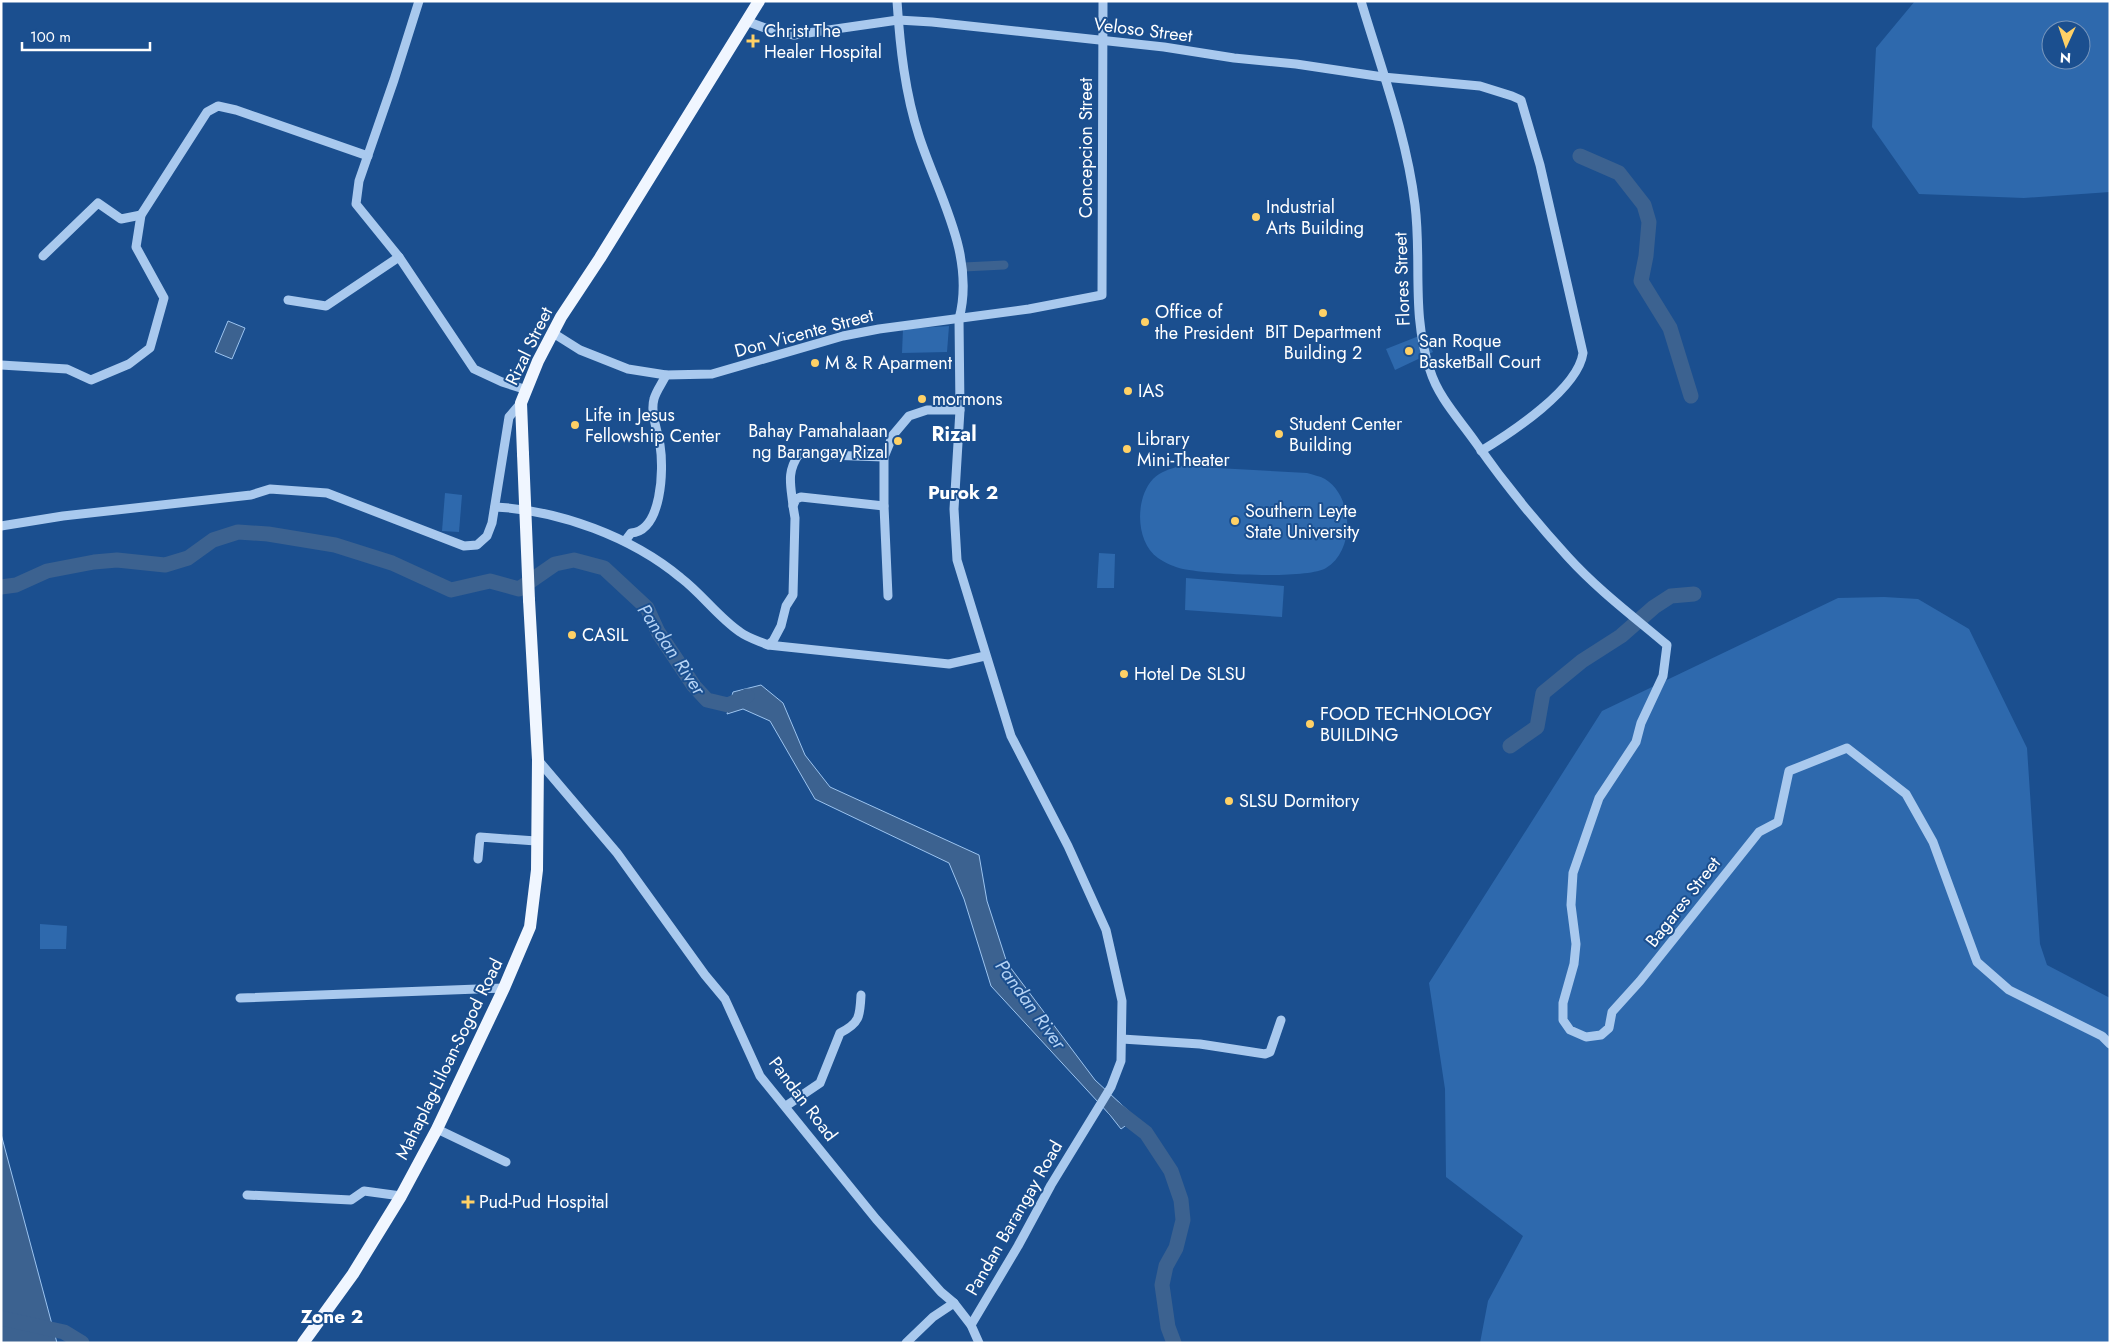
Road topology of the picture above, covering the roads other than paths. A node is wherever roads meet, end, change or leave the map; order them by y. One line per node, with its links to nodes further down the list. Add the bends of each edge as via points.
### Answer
1 (419, 1): 10 (street)
2 (759, 1): 7 (main road, Rizal Street)
3 (897, 1): 6 (street, Pandan Barangay Road)
4 (1103, 1): 8 (street, Concepcion Street)
5 (1361, 1): 9 (street, Flores Street)
6 (898, 20): 7 (street, Veloso Street, via 794,35); 8 (street, Veloso Street); 16 (street, Pandan Barangay Road, via 906,86 919,136 948,210 962,258)
7 (746, 21): 17 (main road, Rizal Street)
8 (1104, 42): 9 (street, Veloso Street); 14 (street, Concepcion Street)
9 (1384, 77): 23 (street, Flores Street, via 1409,166 1415,207 1420,335 1430,372 1449,407); 23 (street, Veloso Street, via 1480,86 1521,100 1540,166 1579,331 1581,363 1560,392)
10 (368, 156): 11 (street, via 218,106 207,112); 13 (street, via 359,181 356,204)
11 (141, 215): 12 (street, via 121,219 98,203); 18 (street, via 136,247 164,298 150,348 130,364 91,380 67,369)
12 (43, 256)
13 (399, 258): 15 (street, via 326,306); 20 (street, via 474,368)
14 (1102, 295): 16 (street, Don Vicente Street)
15 (288, 300)
16 (959, 319): 19 (street, Don Vicente Street, via 843,336 712,374); 22 (street, Pandan Barangay Road)
17 (552, 333): 19 (street, Don Vicente Street, via 603,360 628,369); 20 (main road, Rizal Street)
18 (1, 366)
19 (666, 375): 29 (street, via 654,400 661,475 656,507 652,519 642,531 631,533)
20 (527, 390): 21 (main road, Rizal Street)
21 (521, 403): 27 (street, via 509,417); 34 (main road, Rizal Street, bridge)
22 (960, 410): 24 (street, via 927,410 909,416 893,435); 33 (street, Pandan Barangay Road, via 954,509 957,560)
23 (1481, 451): 31 (street, Flores Street, via 1569,558)
24 (884, 456): 25 (street, via 799,454 790,470); 26 (street)
25 (793, 506): 26 (street, via 801,496); 32 (street, via 793,595 786,606 781,626)
26 (884, 506): 30 (street)
27 (495, 507): 28 (street, via 487,536 477,545 464,546 327,493 270,489 251,496 63,516); 29 (street, via 573,521)
28 (1, 526)
29 (624, 541): 32 (street, via 679,576 741,632)
30 (888, 596)
31 (1625, 610): 42 (street, Bagares Street, via 1667,645 1663,676 1641,723 1636,742 1600,798 1573,872 1571,905 1576,944 1563,1003 1563,1020 1570,1030 1586,1036 1601,1036 1609,1028 1612,1012 1747,846 1759,832 1778,822 1789,770 1847,748 1906,794 1933,842 1977,962 2008,990 2094,1032)
32 (768, 645): 33 (street, via 949,664)
33 (985, 656): 41 (street, Pandan Barangay Road, via 1010,736 1068,846 1106,930 1122,1001)
34 (538, 760): 35 (main road, Mahaplag-Liloan-Sogod Road); 43 (street, Pandan Road, via 617,853 725,999 760,1076)
35 (536, 841): 36 (street, via 480,836); 37 (main road, Mahaplag-Liloan-Sogod Road, via 537,870 530,927)
36 (478, 859)
37 (504, 988): 39 (street); 44 (main road, Mahaplag-Liloan-Sogod Road)
38 (861, 994): 43 (street, via 860,1015 852,1027 840,1033 820,1083)
39 (240, 998)
40 (1281, 1020): 41 (street, via 1270,1052 1265,1054 1200,1044)
41 (1122, 1039): 49 (street, Pandan Barangay Road, via 1121,1062 1111,1087)
42 (2110, 1044)
43 (786, 1106): 48 (street, Pandan Road, via 876,1219)
44 (437, 1130): 45 (street); 47 (main road, Mahaplag-Liloan-Sogod Road)
45 (506, 1162)
46 (247, 1195): 47 (street, via 351,1200 364,1191)
47 (401, 1196): 50 (main road, Mahaplag-Liloan-Sogod Road, via 353,1274)
48 (954, 1303): 49 (street, Pandan Road); 51 (street, via 933,1317)
49 (971, 1325): 52 (street)
50 (303, 1343)
51 (906, 1343)
52 (979, 1343)

